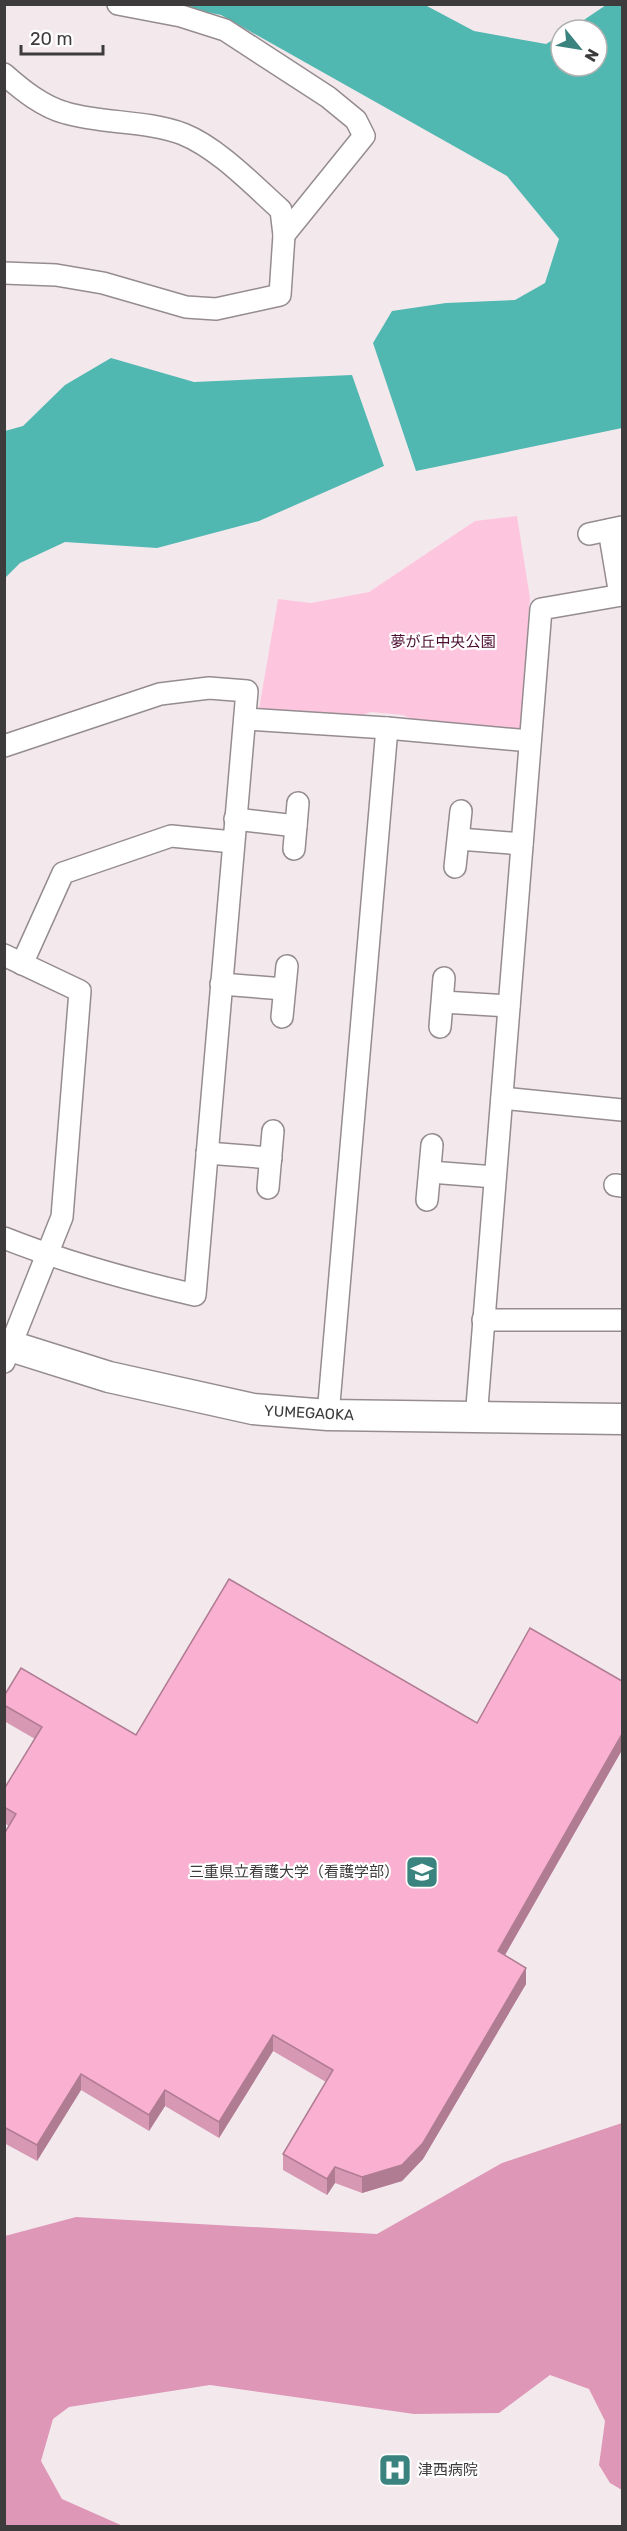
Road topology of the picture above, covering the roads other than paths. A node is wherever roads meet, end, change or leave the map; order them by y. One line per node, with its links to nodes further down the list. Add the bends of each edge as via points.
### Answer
1 (118, 4): 3 (street, via 181,16 225,30 292,72 356,120 364,136)
2 (4, 74): 3 (street, via 21,89 65,113 166,128 186,135 213,152 281,210)
3 (284, 235): 4 (street, via 280,295 216,309 186,307 68,277)
4 (4, 273)
5 (607, 531): 6 (street)
6 (621, 595): 9 (street, via 541,609)
7 (245, 719): 8 (street); 10 (street, via 247,692 199,689 160,694); 13 (street)
8 (387, 728): 9 (street); 44 (street)
9 (530, 741): 17 (street)
10 (4, 746)
11 (298, 802): 14 (street)
12 (461, 811): 15 (street)
13 (235, 819): 14 (street); 16 (street)
14 (296, 826): 18 (street)
15 (459, 839): 17 (street); 19 (street)
16 (233, 842): 20 (street, via 171,836 63,873); 23 (street)
17 (522, 844): 26 (street)
18 (294, 849)
19 (455, 867)
20 (13, 959): 40 (street, via 81,991 62,1217)
21 (287, 966): 24 (street)
22 (444, 978): 25 (street)
23 (221, 984): 24 (street); 33 (street)
24 (284, 989): 27 (street)
25 (443, 1002): 26 (street); 28 (street)
26 (509, 1006): 29 (street)
27 (282, 1017)
28 (440, 1027)
29 (502, 1098): 30 (street); 36 (street)
30 (622, 1110)
31 (273, 1131): 34 (street)
32 (432, 1145): 35 (street)
33 (207, 1153): 34 (street); 40 (street, via 195,1295 123,1279)
34 (271, 1158): 37 (street)
35 (430, 1172): 36 (street); 38 (street)
36 (495, 1177): 41 (street)
37 (268, 1188)
38 (427, 1200)
39 (4, 1238): 40 (street)
40 (47, 1255): 43 (street)
41 (483, 1320): 42 (street); 45 (street)
42 (622, 1320)
43 (6, 1351): 44 (street, YUMEGAOKA, via 253,1410)
44 (328, 1415): 45 (street, YUMEGAOKA)
45 (476, 1419): 46 (street, YUMEGAOKA)
46 (622, 1419)

